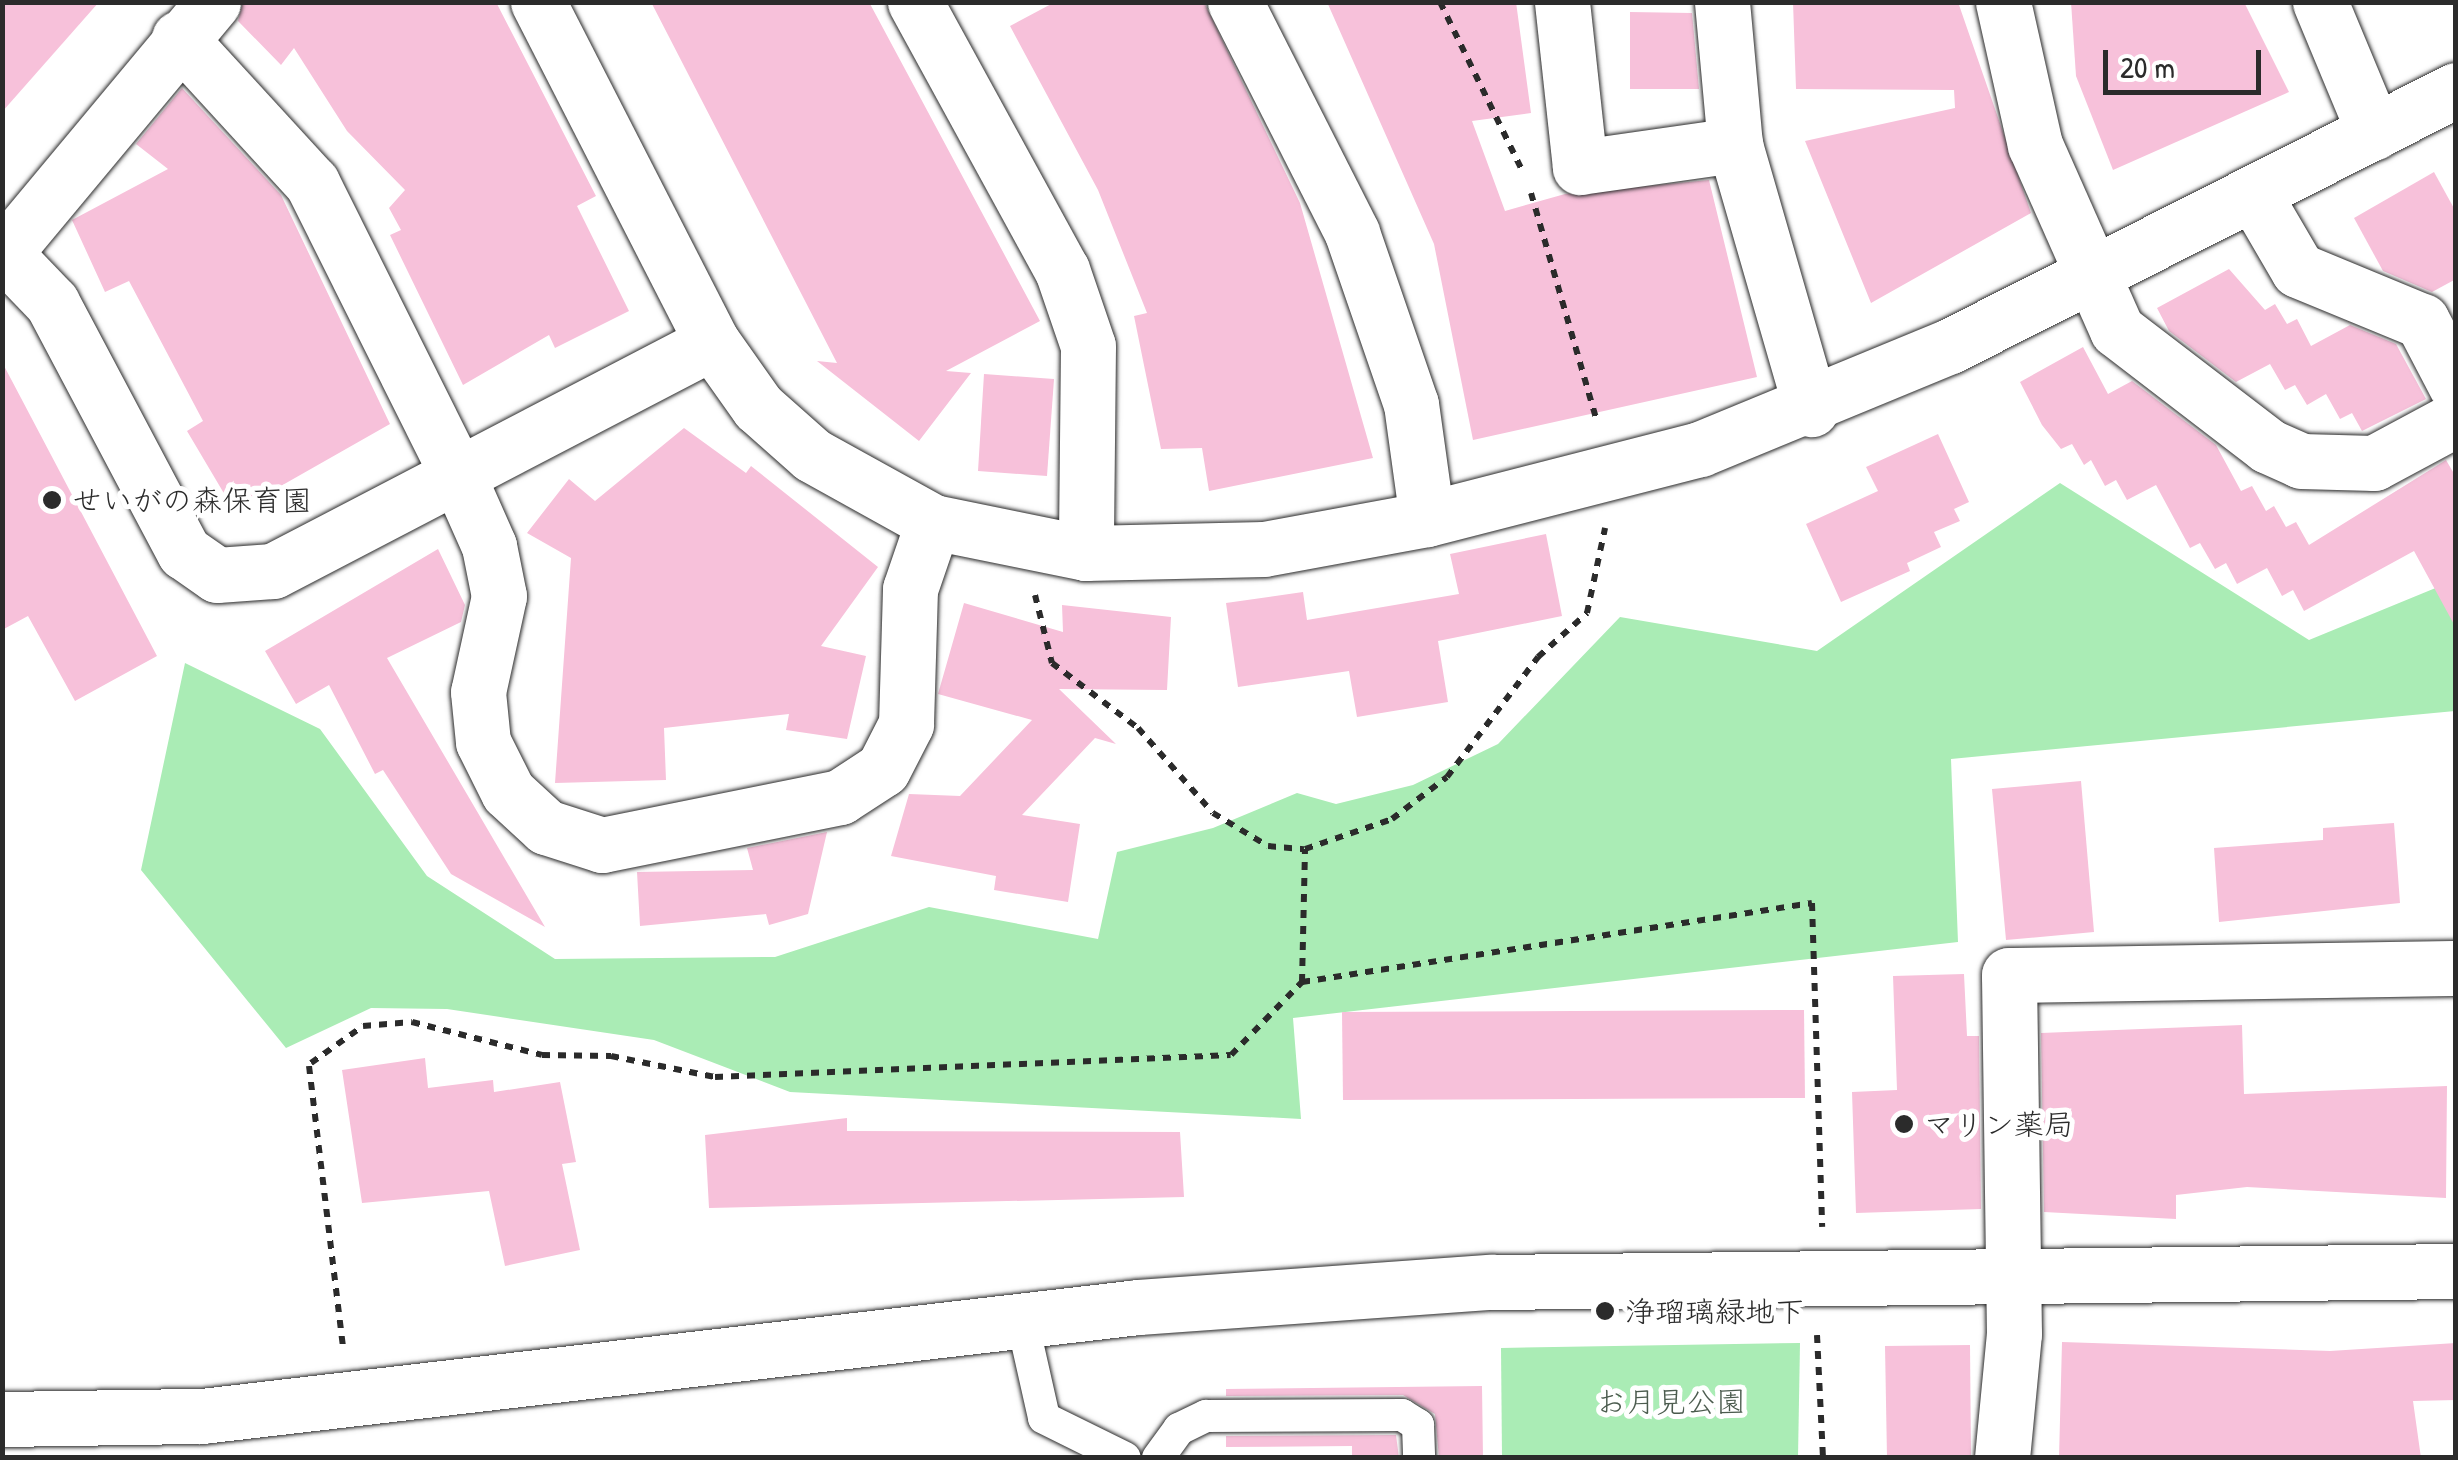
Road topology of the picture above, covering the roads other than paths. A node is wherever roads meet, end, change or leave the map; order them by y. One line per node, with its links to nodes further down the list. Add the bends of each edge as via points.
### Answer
1 (538, 2): 15 (street)
2 (915, 2): 22 (street, via 1062,270 1088,346)
3 (1235, 2): 20 (street, via 1352,233 1411,404)
4 (1562, 2): 11 (street, via 1580,167)
5 (1722, 2): 11 (street)
6 (2003, 2): 14 (street, via 2035,144)
7 (2320, 2): 10 (street)
8 (196, 20): 13 (street); 19 (street, via 312,183)
9 (2456, 90): 10 (street)
10 (2374, 132): 12 (street)
11 (1735, 145): 17 (street)
12 (2253, 193): 14 (street); 16 (street, via 2298,270 2422,321)
13 (4, 251): 19 (street, via 52,303 184,552 217,574 273,570)
14 (2090, 277): 17 (street); 18 (street, via 2117,330 2301,461 2374,464)
15 (712, 342): 19 (street); 21 (street, via 758,407 812,456)
16 (2456, 386)
17 (1812, 409): 20 (street, via 1606,478)
18 (2456, 419)
19 (458, 476): 21 (street, via 489,546 499,596 478,692 483,742 508,792 546,828 602,845 840,798 883,769 906,724 910,588)
20 (1427, 519): 22 (street, via 1264,549)
21 (933, 522): 22 (street)
22 (1086, 553)
23 (2456, 968): 25 (street, via 2009,975)
24 (2456, 1271): 25 (street)
25 (2013, 1275): 26 (street, via 1492,1282); 31 (street)
26 (1022, 1320): 27 (street, via 202,1416); 28 (lane, via 1044,1418)
27 (2, 1419)
28 (1125, 1458)
29 (1158, 1458): 30 (lane, via 1179,1429 1206,1416 1402,1415 1418,1425)
30 (1418, 1458)
31 (2002, 1458)

